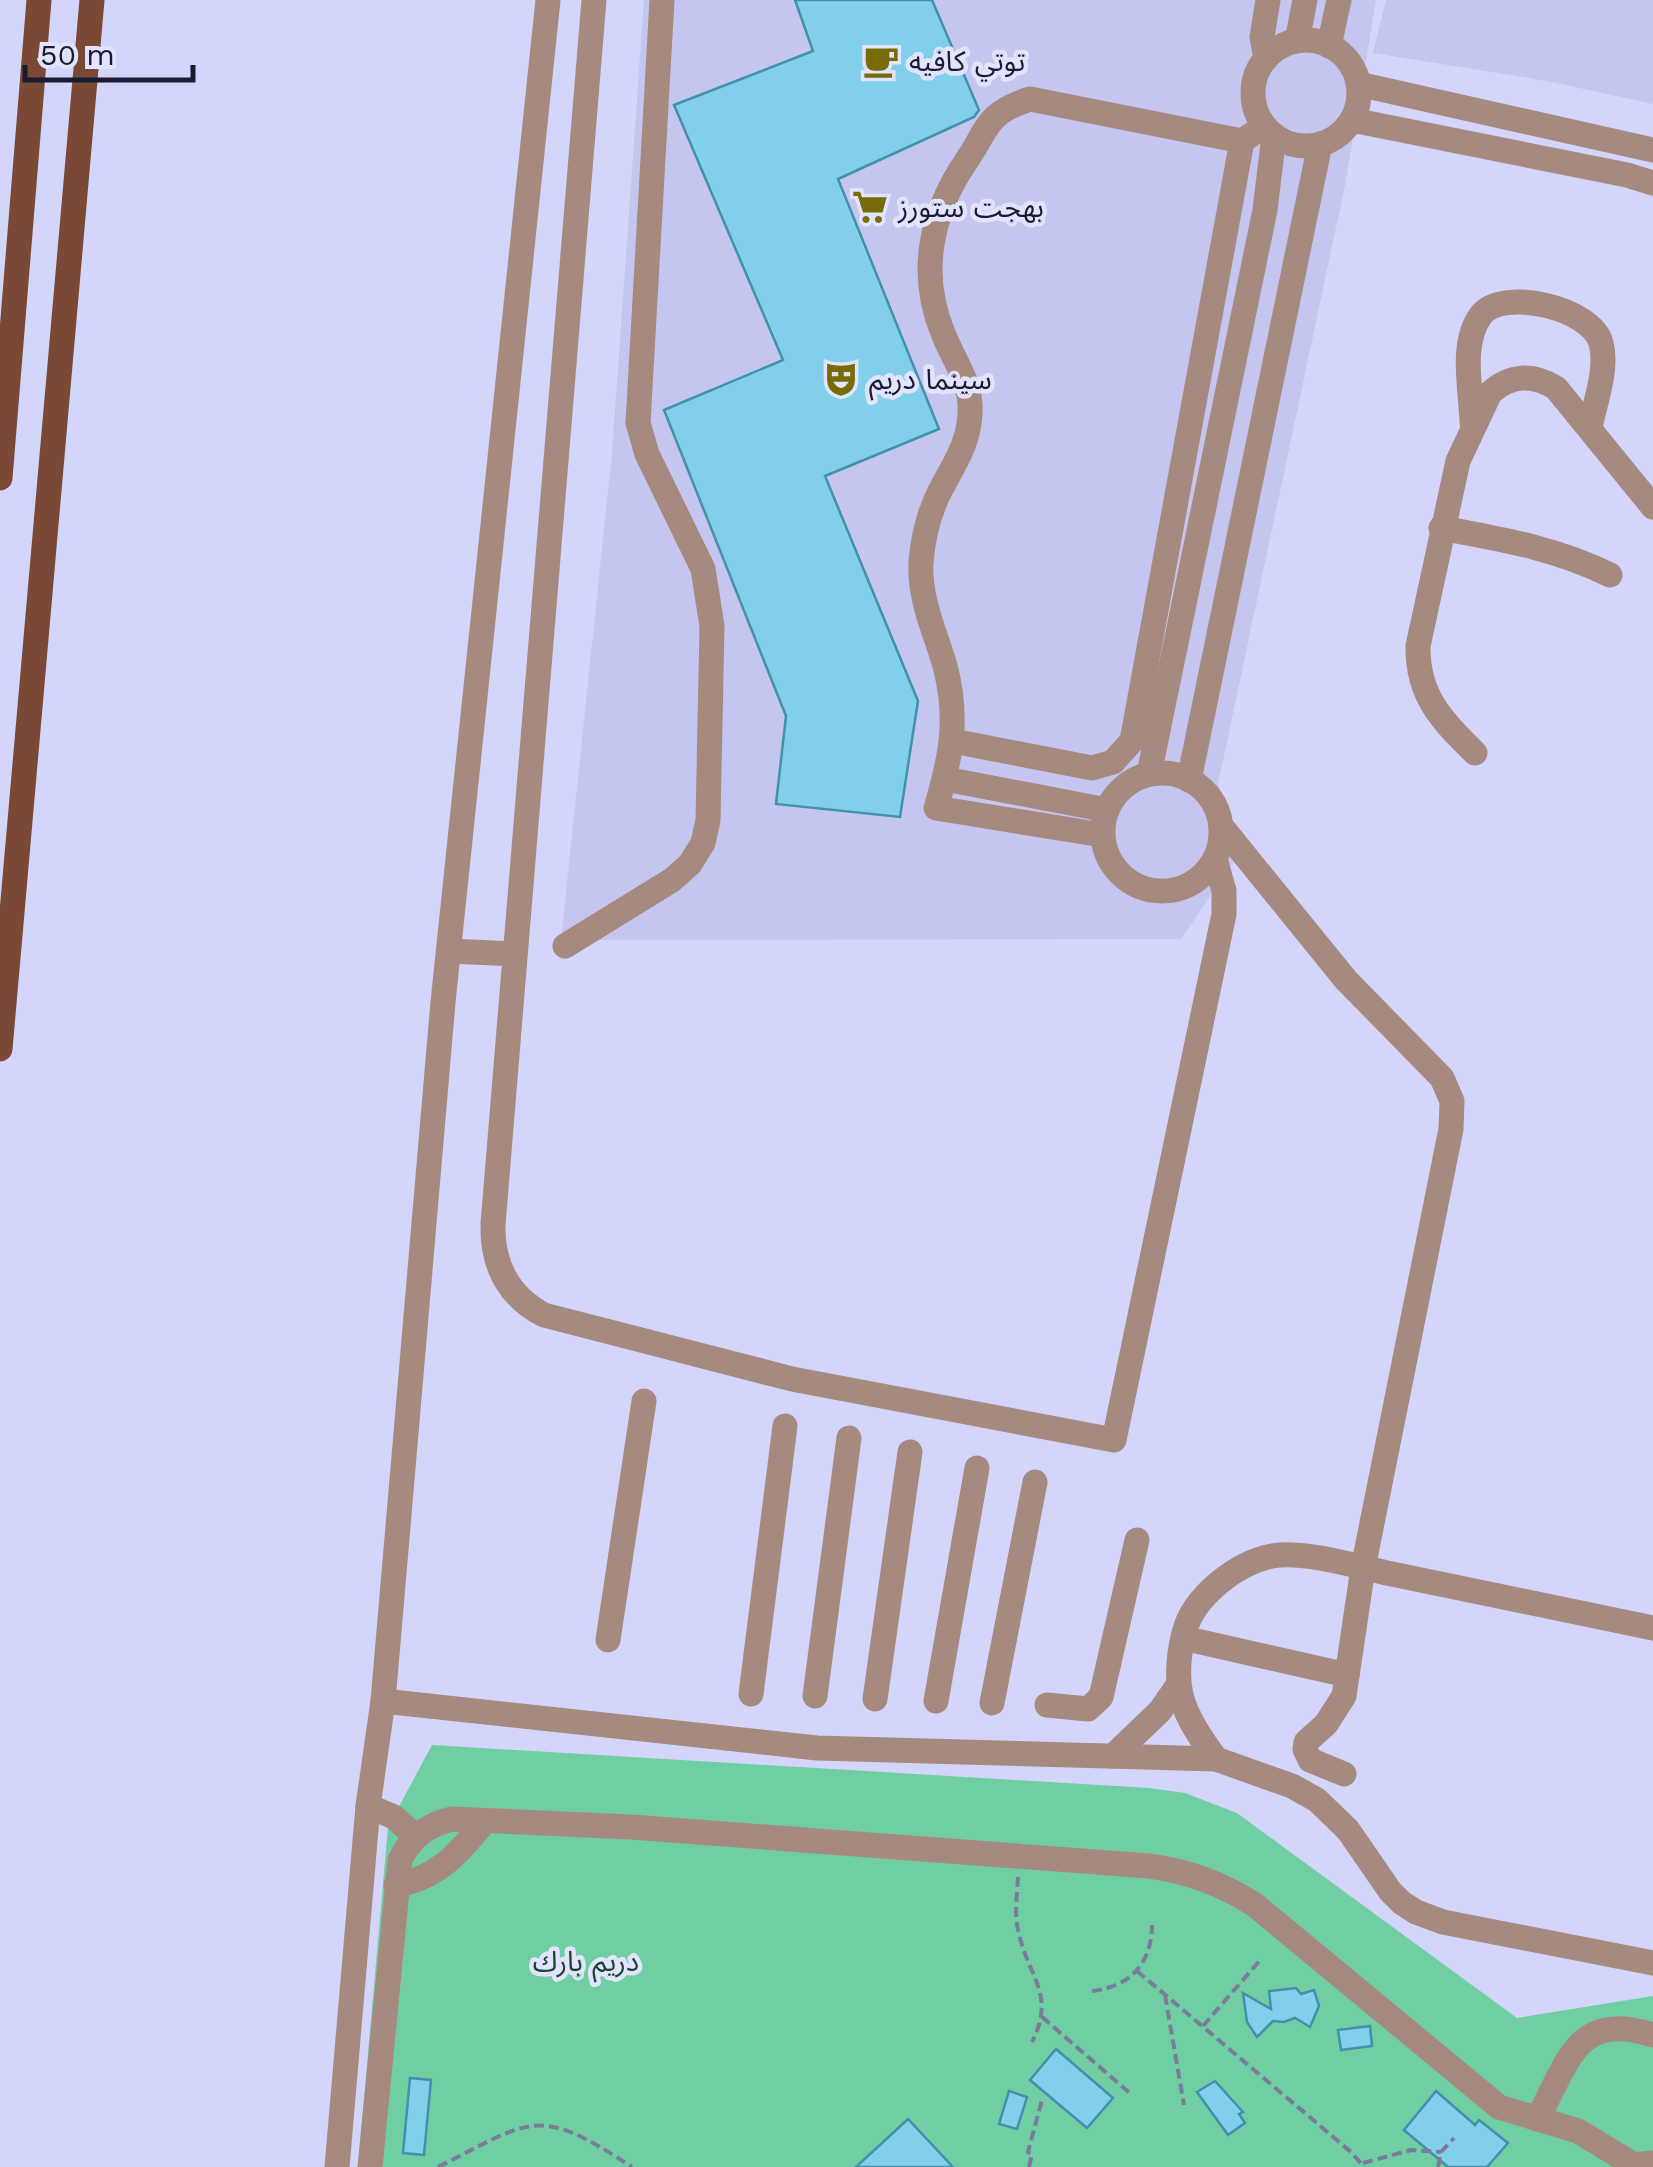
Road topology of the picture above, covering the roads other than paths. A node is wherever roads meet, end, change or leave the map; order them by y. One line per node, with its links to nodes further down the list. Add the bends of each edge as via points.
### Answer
1 (39, 0): 21 (main road)
2 (92, 0): 36 (main road)
3 (548, 0): 34 (street)
4 (594, 0): 35 (street)
5 (662, 0): 33 (street, via 638,423 708,588 708,820 698,854 682,872)
6 (1268, 0): 11 (street)
7 (1305, 0): 9 (street)
8 (1339, 0): 10 (street)
9 (1297, 41): 10 (street); 11 (street)
10 (1329, 46): 12 (street, via 1353,68)
11 (1266, 59): 14 (street, via 1253,99)
12 (1358, 84): 13 (street); 17 (street)
13 (1352, 120): 16 (street); 18 (street)
14 (1269, 131): 15 (street); 16 (street, via 1288,143); 27 (street, via 1265,210)
15 (1242, 140): 25 (street, via 1132,740 1113,762 1092,768); 25 (street, via 1030,99 990,121 944,197 931,242 931,288 967,385 970,422 927,523 921,565 925,608 950,688)
16 (1320, 144): 29 (street)
17 (1653, 150)
18 (1653, 184)
19 (1472, 426): 20 (street, via 1499,385 1522,377 1556,388); 20 (street, via 1470,342 1484,311 1506,301 1569,312 1595,329 1602,360); 23 (street)
20 (1590, 427): 22 (street)
21 (0, 478)
22 (1653, 507)
23 (1441, 528): 24 (street, via 1544,549); 26 (street, via 1418,646 1420,675 1436,714)
24 (1610, 576)
25 (954, 741): 28 (street)
26 (1476, 753)
27 (1149, 774): 29 (street); 30 (street, via 1117,793)
28 (945, 779): 30 (street); 30 (street, via 936,808)
29 (1190, 780): 31 (street, via 1216,808)
30 (1104, 822): 32 (street, via 1105,852 1140,888 1175,890)
31 (1221, 826): 32 (street); 44 (street, via 1346,980 1434,1068 1452,1101)
32 (1214, 859): 35 (street, via 1224,914 1114,1440 792,1378 530,1308 500,1271 492,1240)
33 (564, 946)
34 (449, 951): 35 (street); 53 (street)
35 (515, 954)
36 (0, 1050)
37 (644, 1401): 47 (street)
38 (785, 1426): 50 (street)
39 (849, 1438): 51 (street)
40 (910, 1452): 52 (street)
41 (977, 1468): 54 (street)
42 (1035, 1482): 55 (street)
43 (1137, 1540): 56 (street, via 1101,1697 1088,1709)
44 (1363, 1568): 45 (street); 46 (street, via 1285,1555 1258,1560 1200,1598); 48 (street)
45 (1653, 1628)
46 (1183, 1638): 48 (street); 49 (street)
47 (608, 1640)
48 (1346, 1675): 59 (street, via 1344,1696 1305,1749 1315,1763)
49 (1178, 1685): 57 (street); 58 (street, via 1188,1719)
50 (751, 1694)
51 (815, 1696)
52 (875, 1699)
53 (383, 1701): 57 (street, via 817,1748); 60 (street)
54 (936, 1701)
55 (992, 1704)
56 (1047, 1706)
57 (1114, 1756): 58 (street)
58 (1216, 1759): 64 (street, via 1317,1800 1348,1830 1390,1891 1416,1912)
59 (1344, 1774)
60 (368, 1806): 62 (street); 68 (street)
61 (485, 1821): 62 (street, via 438,1822); 63 (street, via 440,1869); 66 (street, via 1171,1868 1235,1892 1488,2099)
62 (415, 1836): 63 (street, via 400,1860)
63 (396, 1885): 69 (street)
64 (1653, 1963)
65 (1653, 2035): 66 (street, via 1614,2026 1588,2037)
66 (1537, 2119): 67 (street, via 1592,2138 1634,2165)
67 (1653, 2163)
68 (337, 2167)
69 (370, 2167)

